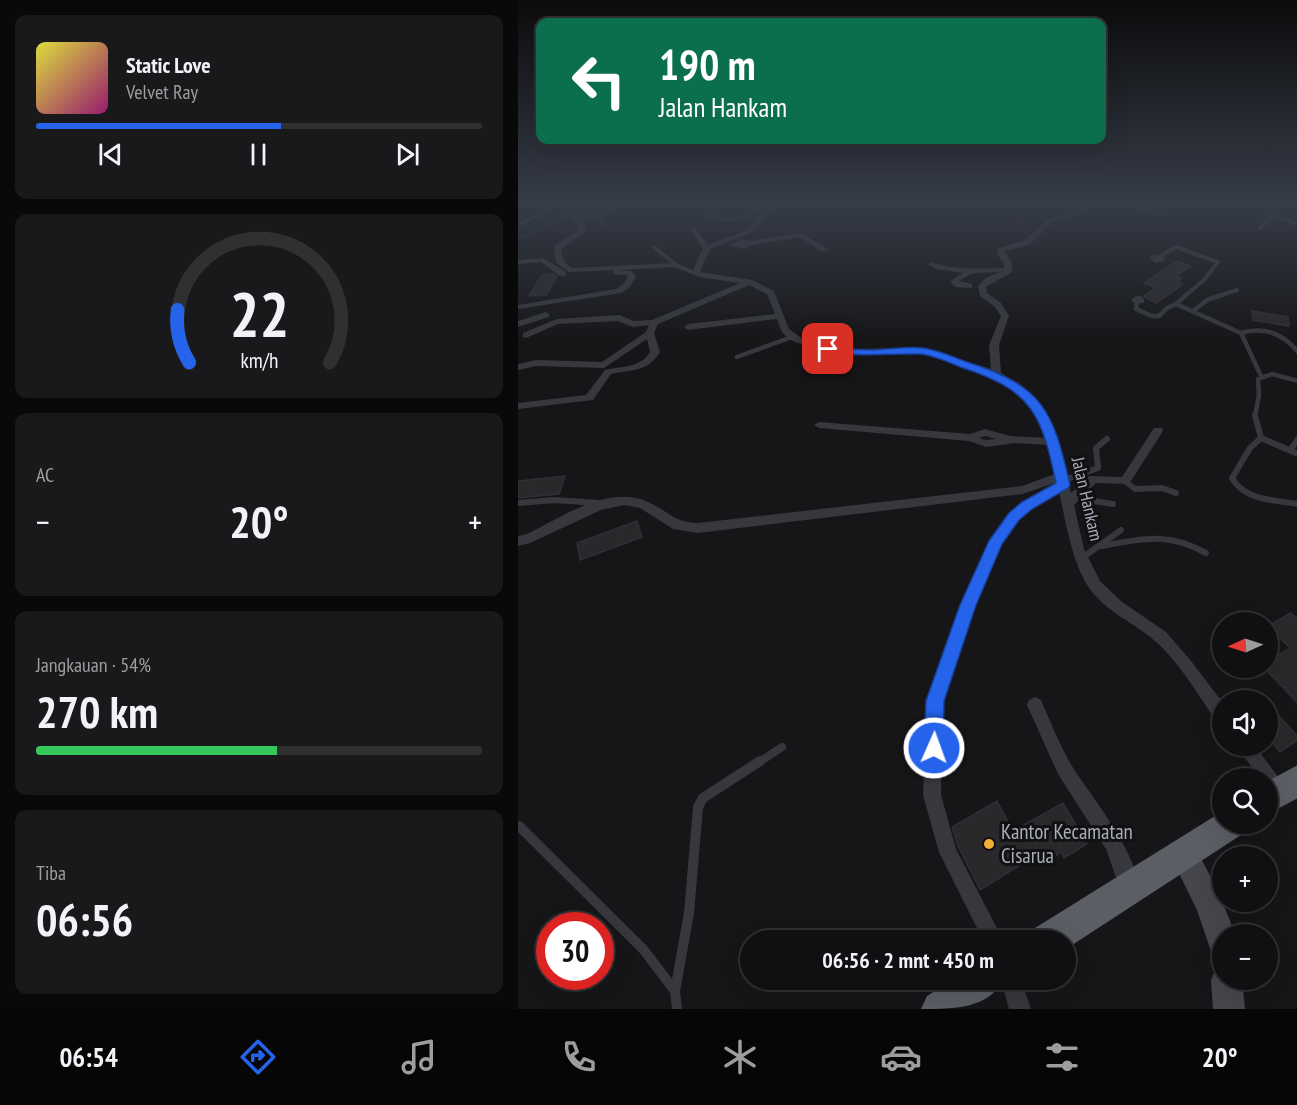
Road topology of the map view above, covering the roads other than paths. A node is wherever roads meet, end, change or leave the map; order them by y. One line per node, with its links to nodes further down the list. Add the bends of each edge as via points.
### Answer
1 (557, 249): 12 (street, via 562,265 575,271)
2 (657, 249): 11 (lane)
3 (711, 249): 7 (street)
4 (1005, 249): 14 (street, via 1001,253)
5 (1172, 249): 8 (lane)
6 (1184, 249): 20 (lane, via 1218,262)
7 (706, 250): 15 (street)
8 (1159, 256)
9 (518, 262): 12 (street, via 545,260 565,274)
10 (932, 264): 13 (street, via 949,270)
11 (676, 265): 12 (street); 15 (street)
12 (625, 269): 21 (street, via 632,279 618,291)
13 (988, 270): 14 (street); 17 (street, via 955,279 958,285)
14 (1009, 270): 35 (street, via 981,288 1006,316 994,345)
15 (695, 274): 16 (street)
16 (749, 282): 24 (street, via 771,292); 25 (street)
17 (969, 286)
18 (1237, 290): 22 (lane, via 1207,300)
19 (1137, 302): 20 (lane, via 1136,309 1153,317)
20 (1176, 304): 22 (lane)
21 (518, 307)
22 (1193, 311): 29 (lane)
23 (546, 315): 26 (street)
24 (780, 316): 27 (street); 31 (street)
25 (654, 322): 28 (street); 30 (street, via 634,324 619,318 557,322)
26 (518, 324)
27 (688, 327)
28 (650, 333): 34 (street, via 604,365 536,363); 38 (street, via 655,352 650,360 638,368 608,372 589,398)
29 (1241, 333): 32 (lane, via 1256,329 1275,332); 36 (lane)
30 (526, 335)
31 (792, 337): 33 (lane); 35 (street, via 847,352 933,353)
32 (1298, 352)
33 (737, 357)
34 (518, 367)
35 (996, 374): 44 (street, Jalan Hankam, via 1031,400)
36 (1261, 376): 37 (lane, via 1272,374); 41 (lane, via 1257,381 1255,417)
37 (1298, 381)
38 (518, 406)
39 (819, 425): 44 (street, via 972,438 992,444 1007,440)
40 (1158, 431): 48 (street)
41 (1261, 438): 45 (lane); 54 (lane, via 1238,465 1232,478 1234,483 1263,500)
42 (1107, 439): 47 (lane, via 1096,448 1098,468)
43 (1298, 439): 45 (lane)
44 (1054, 442): 47 (street, Jalan Hankam)
45 (1291, 449): 46 (lane)
46 (1298, 454)
47 (1062, 481): 50 (street, Jalan Hankam); 52 (street, via 1023,490 698,528 674,526 636,502); 70 (street, via 1027,505 996,541 968,605 935,701 932,795 948,852)
48 (1125, 481): 49 (lane, via 1135,489 1162,488); 50 (street, via 1093,479)
49 (1176, 493)
50 (1071, 501): 53 (lane); 59 (street, Jalan Hankam)
51 (518, 503): 52 (lane)
52 (607, 503): 56 (street)
53 (1112, 504)
54 (1298, 504)
55 (1121, 530): 57 (lane)
56 (518, 541)
57 (1097, 547): 58 (lane, via 1173,537); 59 (lane)
58 (1206, 552)
59 (1081, 558): 60 (street, Jalan Hankam, via 1099,589 1116,606 1161,637)
60 (1212, 701)
61 (1035, 705): 68 (street, via 1057,756 1112,839)
62 (782, 747): 75 (lane, via 704,798 698,807 689,913)
63 (1253, 756): 64 (street)
64 (1282, 790)
65 (519, 826): 75 (lane, via 642,949)
66 (1214, 834): 67 (highway)
67 (1183, 853): 68 (highway); 69 (main road)
68 (1129, 889): 71 (highway)
69 (1216, 924)
70 (988, 930)
71 (1063, 930)
72 (969, 990): 77 (highway)
73 (1014, 990): 78 (street)
74 (1228, 990): 79 (main road)
75 (675, 991): 76 (lane)
76 (677, 1009)
77 (940, 1009)
78 (1020, 1009)
79 (1229, 1009)

